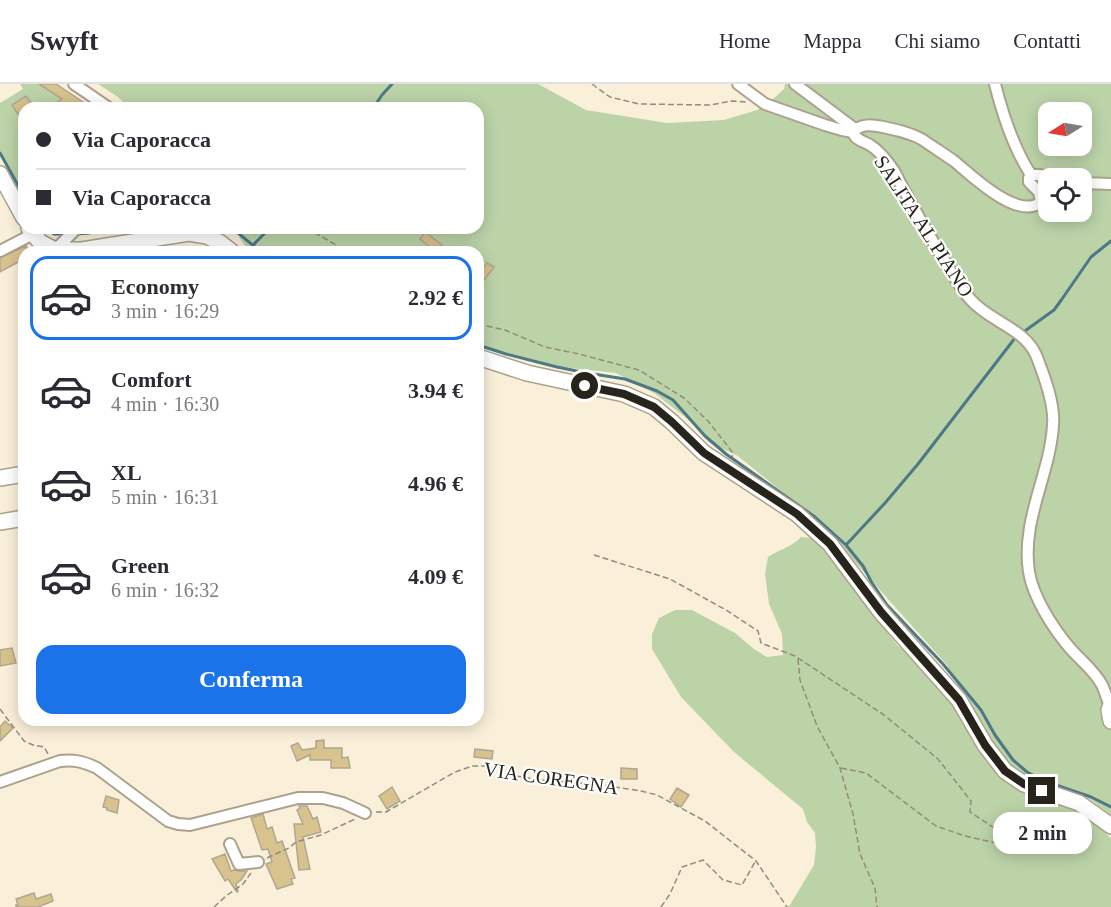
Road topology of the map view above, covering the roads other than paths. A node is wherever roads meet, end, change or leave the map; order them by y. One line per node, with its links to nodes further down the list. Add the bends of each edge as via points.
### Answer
1 (74, 84): 5 (street)
2 (738, 84): 6 (street, via 765,104 842,130)
3 (795, 84): 6 (street, SALITA AL PIANO)
4 (995, 84): 8 (street, via 1012,142)
5 (100, 102)
6 (854, 130): 8 (street, SALITA AL PIANO, via 872,125 921,139 986,189 1028,206 1041,202 1039,192 1029,182); 28 (street, SALITA AL PIANO, via 856,138 872,146 895,173 970,300 1013,329 1035,352 1053,408 1053,424 1030,519 1029,573 1056,630 1101,684)
7 (0, 174): 12 (street)
8 (1031, 175): 9 (street)
9 (1038, 175)
10 (1092, 183): 11 (street)
11 (1111, 184)
12 (18, 207)
13 (26, 234): 22 (street)
14 (33, 234): 18 (street)
15 (71, 234): 19 (street)
16 (183, 234): 20 (street)
17 (195, 234): 21 (street)
18 (48, 246)
19 (60, 246)
20 (107, 246)
21 (223, 246)
22 (0, 251)
23 (484, 359): 31 (street, via 527,373 624,394 654,407 704,453 797,514 830,544 881,612 959,700 1005,771 1024,784 1079,803)
24 (18, 475): 25 (street)
25 (0, 478)
26 (18, 519): 27 (street)
27 (0, 522)
28 (1111, 711)
29 (0, 782): 30 (street, via 70,759 97,768 168,821 178,824 190,825 298,798 323,798)
30 (365, 813)
31 (1111, 826)
32 (230, 844): 33 (street, via 239,864)
33 (258, 862)

